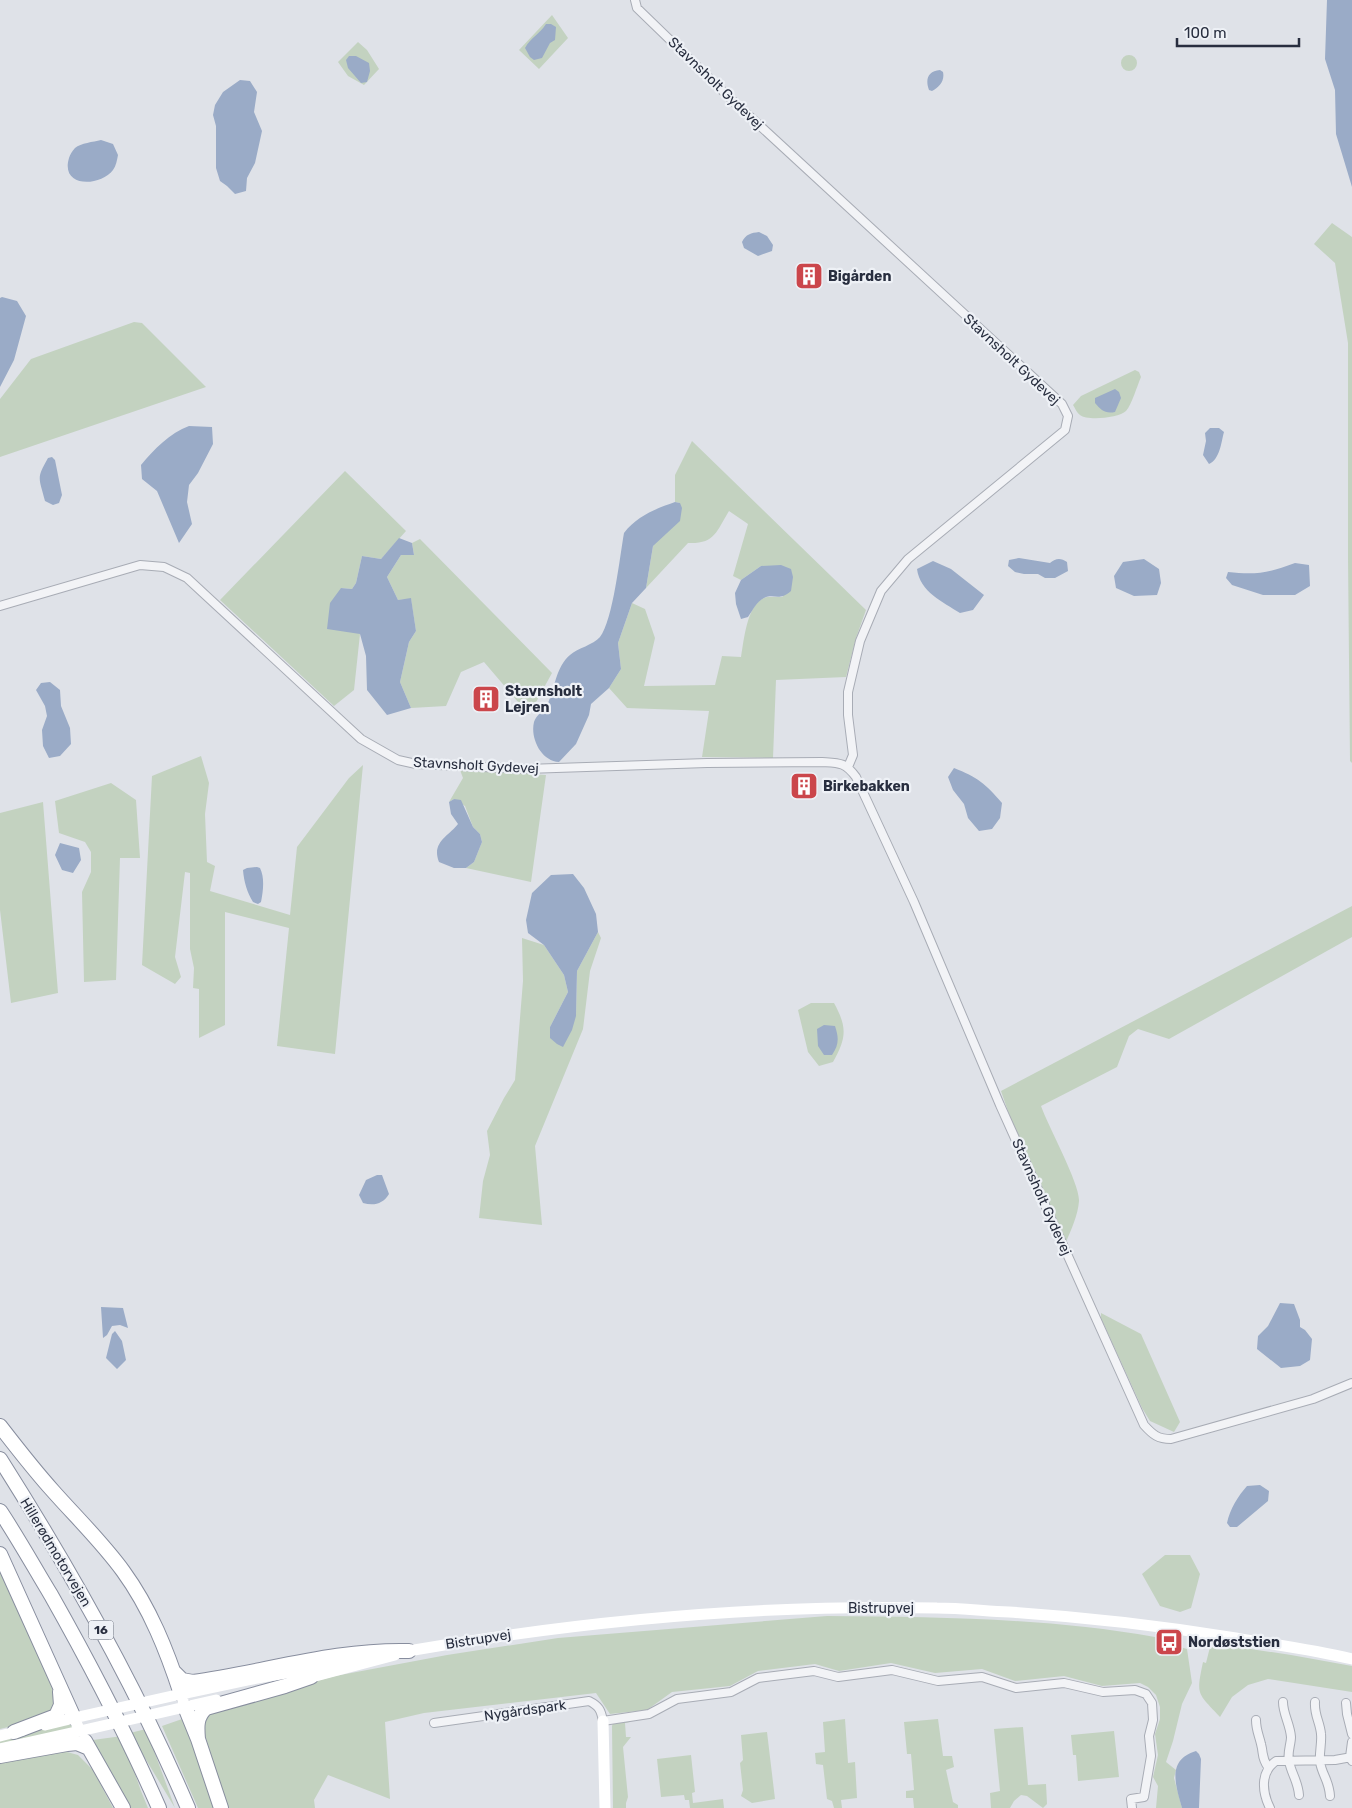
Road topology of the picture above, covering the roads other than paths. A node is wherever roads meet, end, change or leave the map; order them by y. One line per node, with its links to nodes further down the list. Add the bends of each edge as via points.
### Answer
1 (635, 0): 3 (street, Stavnsholt Gydevej, via 637,8 732,100 1062,404 1068,416 1065,430 908,560 881,590 860,640 848,692 853,755)
2 (0, 606): 3 (street, Stavnsholt Gydevej, via 140,565 164,567 187,578 361,739 398,760 416,764 526,768 812,762)
3 (848, 767): 4 (street, Stavnsholt Gydevej, via 856,777 914,902 1000,1105 1144,1425 1160,1439 1171,1439 1313,1400)
4 (1352, 1383)
5 (0, 1426): 11 (highway, via 123,1571 150,1615)
6 (0, 1459): 39 (highway, Hillerødmotorvejen / 16, via 134,1690)
7 (0, 1511): 38 (highway, Hillerødmotorvejen / 16, via 74,1636)
8 (0, 1554): 13 (highway)
9 (409, 1651): 10 (main road, Bistrupvej, via 562,1627 648,1618 753,1610 939,1608 1108,1619); 11 (highway, via 379,1650 193,1682 182,1680); 12 (main road, Bistrupvej); 14 (main road, Bistrupvej, via 246,1680)
10 (1352, 1659)
11 (174, 1672): 14 (highway)
12 (311, 1677): 14 (main road, Bistrupvej); 26 (highway, via 206,1708 198,1720)
13 (60, 1689): 18 (highway); 23 (highway, via 61,1705 56,1716)
14 (183, 1700): 18 (main road, Bistrupvej, bridge); 22 (main road, Bistrupvej, bridge); 26 (highway)
15 (1283, 1702): 32 (street, via 1291,1738)
16 (1315, 1702): 33 (street, via 1322,1740)
17 (1346, 1703): 24 (street)
18 (74, 1718): 22 (main road); 23 (main road, Bistrupvej)
19 (1256, 1720): 34 (street, via 1262,1758)
20 (603, 1721): 21 (street, Nygårdspark, via 597,1705 589,1701); 41 (main road); 42 (street, via 649,1714 677,1699 731,1692 758,1678 814,1671 838,1677 892,1670 938,1681 982,1677 1016,1688 1064,1683 1104,1692 1135,1690 1146,1694 1152,1703 1153,1720 1144,1797 1131,1798)
21 (434, 1723)
22 (80, 1731): 28 (highway); 29 (main road, Bistrupvej)
23 (14, 1732): 25 (main road, Bistrupvej)
24 (1352, 1734)
25 (0, 1736)
26 (198, 1740): 40 (highway)
27 (1352, 1742): 31 (street)
28 (89, 1748): 30 (highway, via 77,1743); 37 (highway)
29 (0, 1749)
30 (0, 1756)
31 (1352, 1758): 33 (street)
32 (1288, 1760): 33 (street); 34 (street); 35 (street)
33 (1320, 1761): 36 (street)
34 (1268, 1767): 43 (street, via 1264,1790)
35 (1299, 1795)
36 (1330, 1796)
37 (123, 1808)
38 (159, 1808)
39 (188, 1808)
40 (221, 1808)
41 (605, 1808)
42 (1132, 1808)
43 (1270, 1808)

